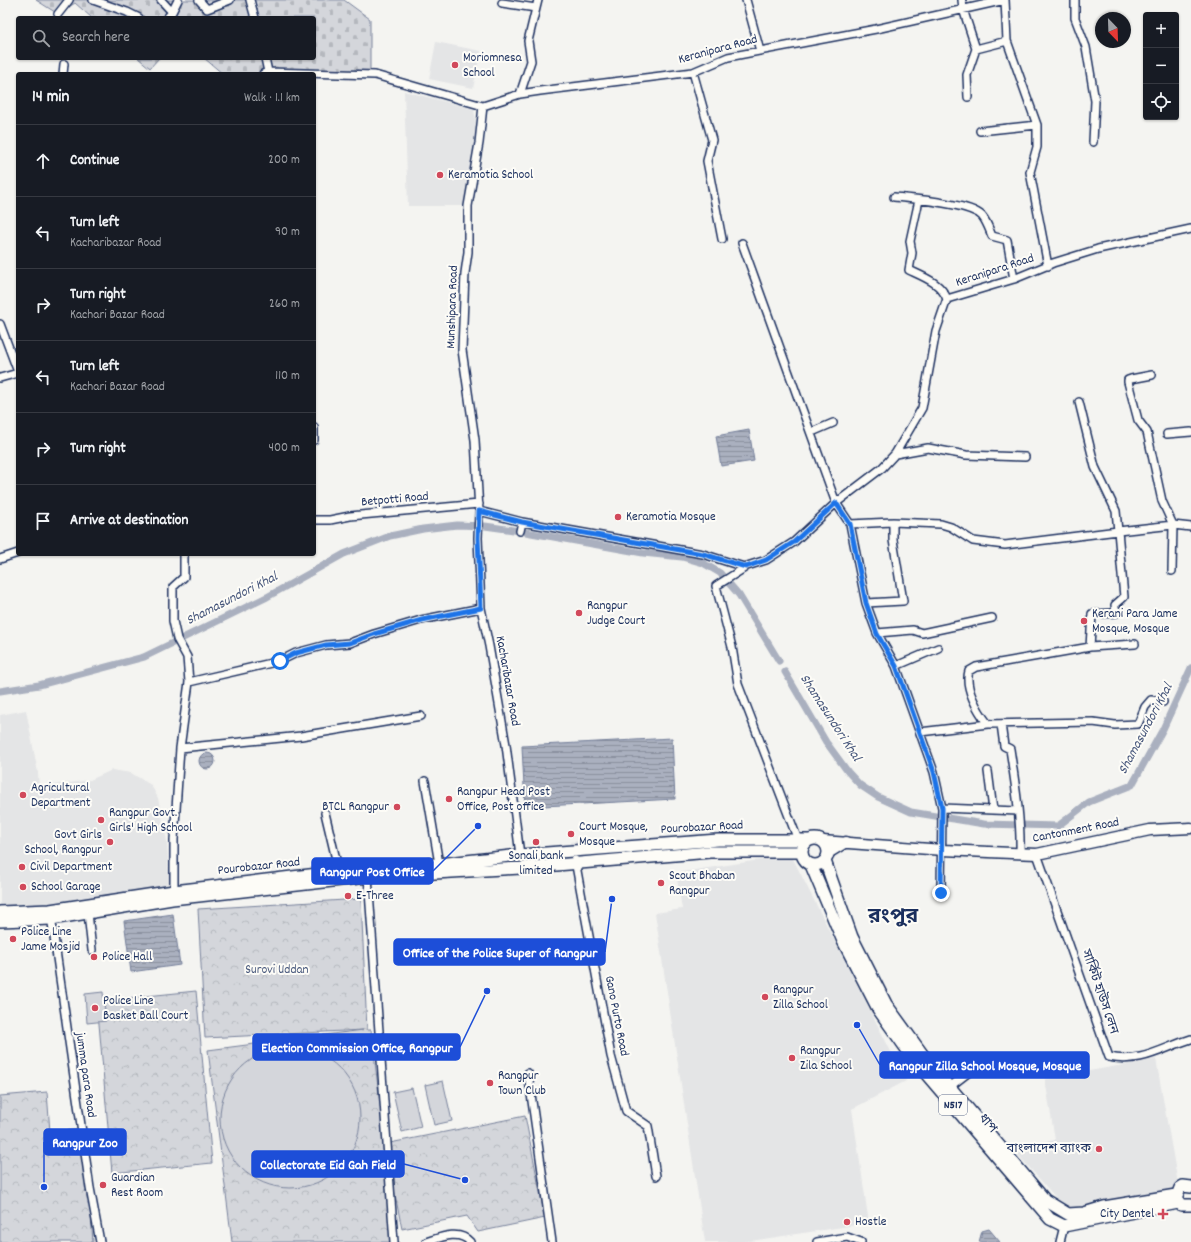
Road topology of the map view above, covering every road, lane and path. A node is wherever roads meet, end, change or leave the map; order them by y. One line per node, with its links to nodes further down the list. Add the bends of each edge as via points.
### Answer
1 (69, 0): 16 (street)
2 (93, 0): 17 (street)
3 (161, 0): 15 (street)
4 (178, 0): 15 (street)
5 (199, 0): 6 (street, via 207,9)
6 (230, 0)
7 (250, 0): 19 (street)
8 (746, 0): 22 (street)
9 (962, 0): 14 (street)
10 (1005, 0): 14 (street, Keranipara Road); 20 (street)
11 (1075, 0): 34 (street, via 1075,18 1086,46 1096,101)
12 (502, 3): 13 (street)
13 (537, 4): 29 (street, via 528,41 531,61)
14 (963, 9): 21 (street); 22 (street, Keranipara Road)
15 (172, 12): 18 (street)
16 (58, 14)
17 (135, 16)
18 (169, 16)
19 (254, 16)
20 (1007, 41): 21 (street); 32 (street)
21 (976, 49): 30 (street, via 967,75)
22 (760, 51): 27 (street, Keranipara Road, via 728,58)
23 (265, 60): 26 (street)
24 (64, 64): 25 (street)
25 (63, 72)
26 (265, 72)
27 (693, 72): 29 (street, Keranipara Road); 38 (street, via 712,140 707,161)
28 (316, 74): 31 (street, via 375,75)
29 (520, 94): 31 (street, Keranipara Road)
30 (968, 97)
31 (484, 106): 56 (street, Munshipara Road, via 468,206 462,350 475,440)
32 (1037, 125): 33 (street, via 980,131); 40 (street, via 1037,147 1030,172)
33 (1008, 128)
34 (1093, 142)
35 (894, 197): 36 (street)
36 (919, 200): 41 (street, via 941,203 981,215 994,238 1007,240); 42 (street, via 910,241 912,253 909,270 926,277 944,290)
37 (1191, 229): 40 (street, Keranipara Road, via 1098,249)
38 (722, 239)
39 (742, 243): 50 (street)
40 (1048, 266): 41 (street, Keranipara Road)
41 (1014, 279): 42 (street, Keranipara Road)
42 (947, 299): 53 (street, Keranipara Road, via 936,331 922,408)
43 (0, 324): 44 (street)
44 (16, 368)
45 (16, 374): 47 (street)
46 (1152, 375): 61 (street, via 1131,379 1128,382 1138,420 1147,432 1162,501)
47 (0, 378)
48 (1079, 402): 64 (street, via 1095,467 1116,511)
49 (832, 423): 50 (street)
50 (812, 432): 55 (street)
51 (1191, 432): 52 (street)
52 (1167, 434)
53 (895, 454): 54 (street, via 928,448 966,455); 55 (street, Keranipara Road, via 882,468)
54 (1025, 457)
55 (839, 501): 60 (street); 72 (street, Keranipara Road, via 794,542 766,560)
56 (479, 507): 57 (street, Betpotti Road); 58 (street, Betpotti Road); 75 (street, Kacharibazar Road)
57 (316, 520)
58 (522, 522): 63 (street); 65 (street, Betpotti Road)
59 (893, 522): 60 (street); 64 (street, via 941,524 951,527 973,541 1005,544); 74 (street, via 893,540 903,601)
60 (850, 524): 74 (street)
61 (1173, 525): 62 (street); 64 (street); 73 (street)
62 (1191, 527)
63 (520, 531)
64 (1118, 531): 79 (street, via 1124,597 1115,605 1116,613 1092,614)
65 (576, 532): 66 (street); 67 (street, Betpotti Road)
66 (573, 540)
67 (645, 545): 68 (street); 72 (street, Betpotti Road, via 703,554)
68 (643, 553)
69 (16, 554): 71 (street)
70 (184, 556): 82 (street, via 184,577 174,587 173,621 177,639 187,657)
71 (0, 559)
72 (746, 567): 96 (street, Keranipara Road, via 716,586 732,646 738,684)
73 (1172, 571)
74 (866, 603): 77 (street)
75 (481, 608): 82 (street, via 422,620 350,643 326,645 296,653 280,661); 104 (street, Kacharibazar Road, via 490,646 506,745)
76 (992, 618): 77 (street, via 922,633 913,630)
77 (877, 634): 81 (street)
78 (1136, 644): 79 (street)
79 (1090, 647): 85 (street, via 976,667 968,671 966,679 979,712)
80 (938, 648): 81 (street)
81 (896, 666): 87 (street)
82 (189, 682): 88 (street)
83 (1163, 702): 86 (street, via 1151,700 1138,724)
84 (421, 716): 88 (street, via 301,736)
85 (988, 724): 86 (street); 87 (street)
86 (1002, 724): 93 (street, via 1004,746 1010,749)
87 (920, 732): 91 (street, via 934,772)
88 (180, 748): 112 (street, via 174,840)
89 (988, 771): 92 (street)
90 (425, 781): 108 (street)
91 (942, 808): 92 (street); 101 (street)
92 (993, 810): 93 (street)
93 (1018, 811): 103 (street)
94 (325, 813): 110 (street)
95 (1191, 828): 105 (main road, Cantonment Road, via 1150,830)
96 (798, 840): 97 (highway, Pourobazar Road); 100 (highway, Pourobazar Road, via 718,840)
97 (810, 840): 98 (highway); 102 (highway)
98 (822, 841): 99 (main road, Cantonment Road); 106 (highway, ধাপ / N517, via 827,848)
99 (846, 842): 101 (main road, Cantonment Road); 106 (main road)
100 (576, 850): 104 (highway, Pourobazar Road); 107 (street, Gano Purto Road)
101 (943, 850): 103 (main road, Cantonment Road); 113 (street)
102 (802, 852): 107 (highway, Pourobazar Road, via 710,852); 109 (highway, ধাপ / N517, via 806,862)
103 (1020, 853): 105 (main road, Cantonment Road)
104 (520, 854): 108 (highway, Pourobazar Road)
105 (1037, 854): 119 (street, সার্কিট হাউস লেন, via 1109,1057 1135,1059)
106 (826, 857): 109 (highway, via 816,865); 122 (highway, ধাপ / N517, via 852,936 886,1004)
107 (575, 863): 111 (highway, Pourobazar Road); 123 (street, Gano Purto Road, via 611,1056 626,1111 648,1126)
108 (439, 864): 110 (highway, Pourobazar Road)
109 (811, 864): 122 (highway, ধাপ / N517, via 843,941 878,1010 915,1061)
110 (339, 872): 112 (highway, Pourobazar Road)
111 (368, 877): 115 (highway, Pourobazar Road, via 172,899); 128 (street)
112 (174, 891): 116 (highway, Pourobazar Road)
113 (941, 893)
114 (0, 912): 116 (highway, Pourobazar Road)
115 (88, 913): 116 (highway, Pourobazar Road); 118 (street)
116 (50, 914): 117 (highway, Pourobazar Road); 127 (street, jumma para Road)
117 (0, 921)
118 (92, 950)
119 (1191, 1039)
120 (970, 1072): 122 (street)
121 (528, 1073): 131 (street)
122 (946, 1090): 125 (highway, ধাপ / N517, via 1045,1200 1063,1213 1084,1213 1104,1207); 126 (highway, ধাপ / N517, via 1038,1206 1050,1219)
123 (656, 1176)
124 (1191, 1187): 125 (highway, ধাপ / N517, via 1180,1188)
125 (1184, 1204): 126 (highway, ধাপ / N517)
126 (1064, 1226): 134 (street)
127 (100, 1242)
128 (394, 1242)
129 (426, 1242): 130 (street, via 454,1234)
130 (470, 1242)
131 (552, 1242)
132 (817, 1242): 133 (street, via 847,1237)
133 (861, 1242)
134 (1060, 1242)

